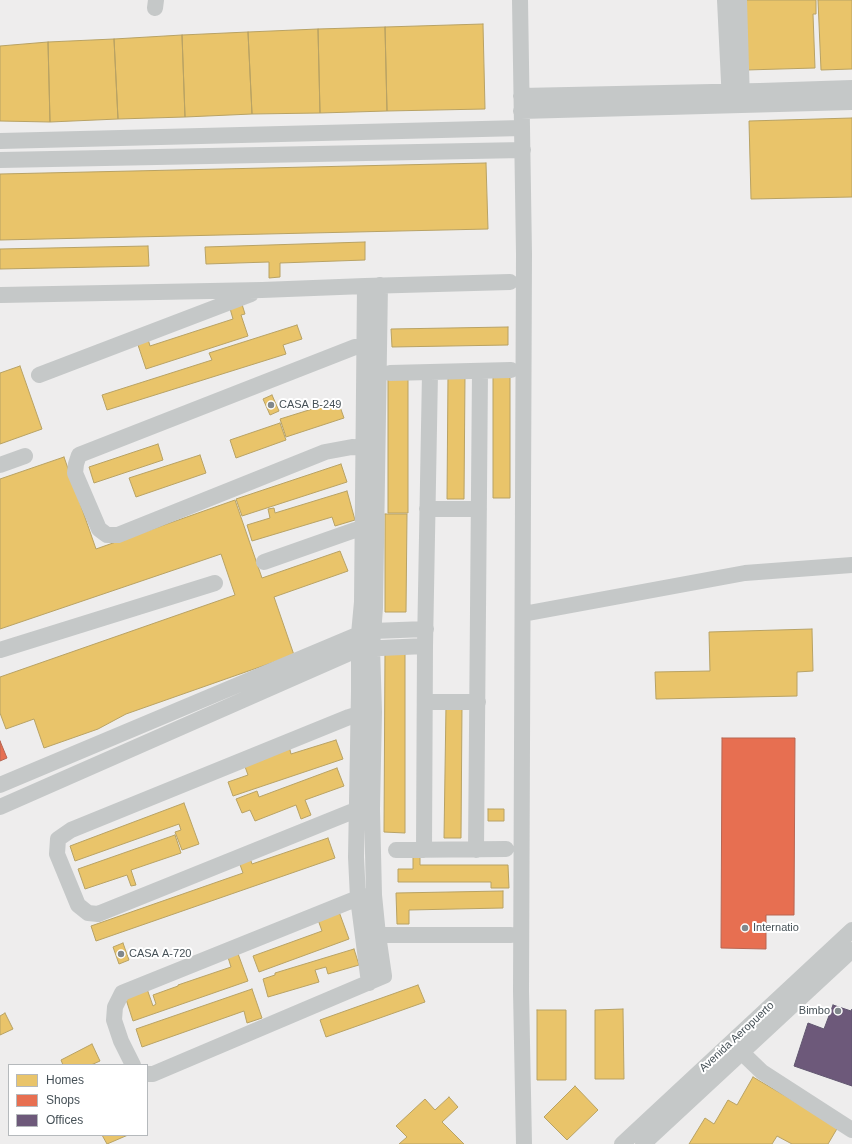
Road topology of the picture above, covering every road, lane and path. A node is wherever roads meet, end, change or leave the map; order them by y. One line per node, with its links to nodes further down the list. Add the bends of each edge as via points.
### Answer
1 (520, 0): 6 (street)
2 (725, 0): 5 (street)
3 (739, 0): 5 (street)
4 (852, 95): 5 (street)
5 (736, 98): 6 (street)
6 (521, 103): 7 (street)
7 (522, 128): 8 (street); 16 (street)
8 (451, 130): 9 (street); 17 (street)
9 (386, 131): 10 (street); 18 (street)
10 (322, 133): 11 (street); 19 (street)
11 (254, 135): 12 (street); 20 (street)
12 (193, 136): 13 (street); 21 (street)
13 (125, 138): 14 (street); 22 (street)
14 (59, 140): 15 (street); 23 (street)
15 (0, 141)
16 (523, 150): 17 (street); 44 (street)
17 (452, 152): 18 (street)
18 (387, 153): 19 (street)
19 (323, 154): 20 (street)
20 (254, 155): 21 (street)
21 (193, 156): 22 (street)
22 (126, 158): 23 (street)
23 (60, 159): 24 (street)
24 (0, 160)
25 (510, 282): 26 (street)
26 (373, 286): 27 (street); 29 (street)
27 (262, 290): 28 (street); 34 (street)
28 (0, 295)
29 (372, 345): 35 (street); 35 (street, via 355,347 79,455 75,473 99,529 107,535 118,535 325,452 344,448)
30 (511, 370): 31 (street)
31 (480, 371): 32 (street); 39 (street)
32 (430, 373): 33 (street); 38 (street)
33 (390, 374)
34 (38, 375)
35 (370, 448): 40 (street)
36 (25, 456): 37 (street)
37 (0, 465)
38 (427, 509): 39 (street); 45 (street)
39 (479, 509): 50 (street)
40 (370, 530): 41 (street, via 355,530); 46 (street, via 375,608)
41 (264, 562)
42 (852, 566): 44 (street, via 745,572)
43 (215, 583): 48 (street)
44 (523, 614): 72 (street, via 521,992)
45 (426, 630): 46 (street); 47 (street)
46 (366, 640): 47 (street); 51 (street); 52 (street); 53 (street)
47 (425, 646): 49 (street)
48 (0, 650)
49 (426, 702): 50 (street); 57 (street)
50 (478, 702): 58 (street)
51 (366, 713): 54 (street); 54 (street, via 71,830 58,839 57,854 78,905 88,913 98,914)
52 (0, 785)
53 (0, 807)
54 (364, 809): 59 (street); 60 (street)
55 (506, 849): 58 (street)
56 (396, 850): 57 (street)
57 (424, 850): 58 (street)
58 (476, 850)
59 (356, 857): 60 (street); 62 (street)
60 (372, 857): 61 (street)
61 (374, 895): 62 (street); 64 (street)
62 (358, 898): 67 (street); 69 (street, via 122,993 115,1007 114,1020)
63 (852, 930): 66 (street, Avenida Aeropuerto)
64 (378, 935): 65 (street); 67 (street, via 384,976)
65 (511, 935)
66 (845, 954): 68 (street, Avenida Aeropuerto)
67 (369, 983): 70 (street)
68 (737, 1047): 71 (street, via 762,1072); 73 (street, Avenida Aeropuerto); 74 (street, Avenida Aeropuerto)
69 (132, 1064)
70 (148, 1074)
71 (852, 1130)
72 (524, 1144)
73 (622, 1144)
74 (643, 1144)

